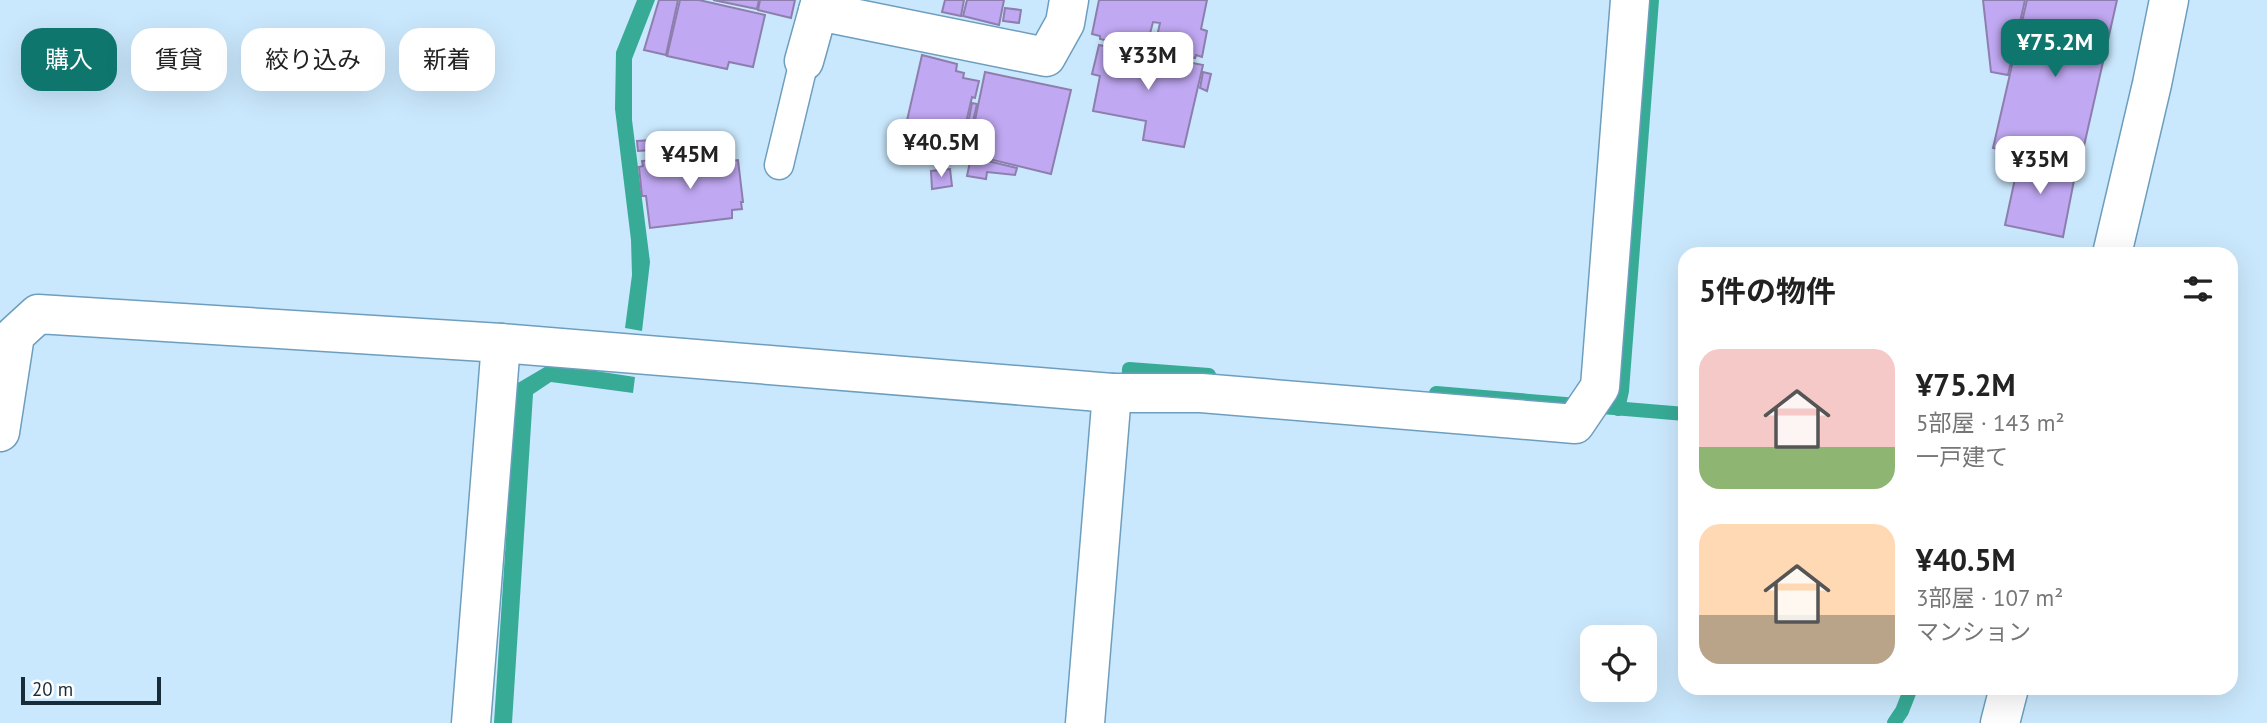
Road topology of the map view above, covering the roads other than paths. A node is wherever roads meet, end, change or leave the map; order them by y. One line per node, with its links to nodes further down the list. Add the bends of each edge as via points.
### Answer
1 (1069, 0): 4 (street, via 1065,23 1046,57)
2 (1630, 0): 9 (street, via 1600,387 1575,424 1201,393)
3 (2169, 0): 7 (street)
4 (819, 5): 5 (street)
5 (804, 61): 6 (lane)
6 (779, 165)
7 (2114, 247)
8 (501, 343): 9 (street); 10 (street, via 38,314 15,335); 12 (street)
9 (1112, 393): 13 (street)
10 (0, 432)
11 (2007, 695): 14 (street)
12 (471, 723)
13 (1085, 723)
14 (2000, 723)

